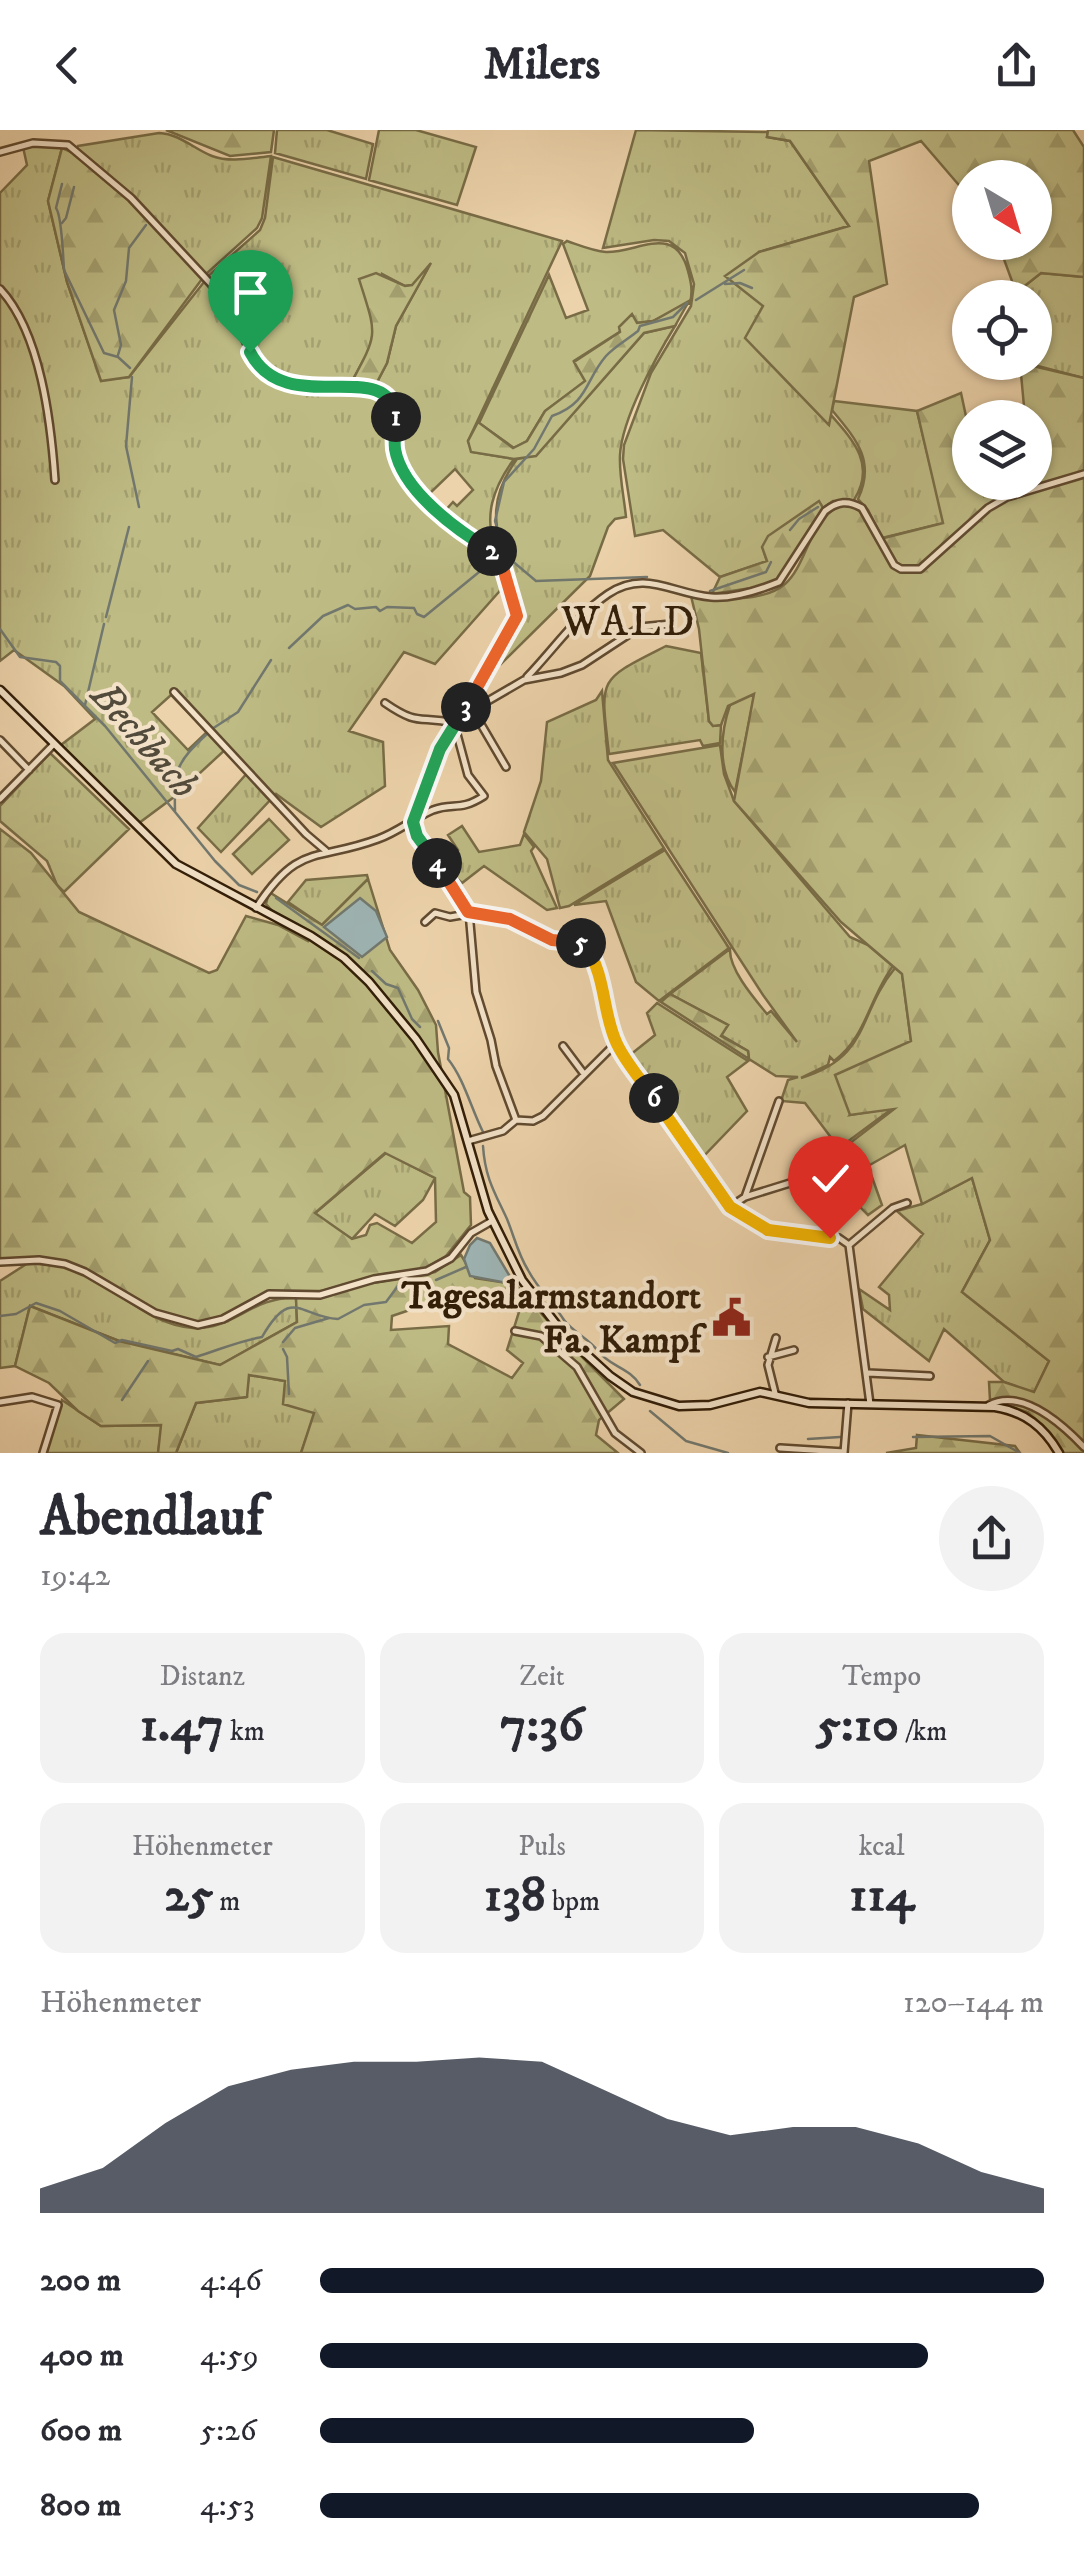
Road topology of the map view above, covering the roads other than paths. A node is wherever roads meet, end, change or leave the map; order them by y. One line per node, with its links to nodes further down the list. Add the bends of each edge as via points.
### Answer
1 (0, 152): 11 (street, via 33,144 68,146 131,198 205,277 237,315 256,362 274,376 291,385 386,394 396,413 395,452 417,491 462,533 499,554 517,616)
2 (0, 289): 4 (street, via 21,322 43,384)
3 (1084, 474): 6 (street, via 1006,496 920,570 894,565 862,508 834,504 778,582 711,597 654,581 629,584 608,593)
4 (55, 480)
5 (671, 624): 6 (street, via 640,627 582,665)
6 (524, 680): 10 (street)
7 (0, 690): 14 (main road)
8 (174, 692): 19 (street)
9 (385, 704): 12 (street, via 409,720)
10 (472, 709): 11 (street); 15 (street)
11 (462, 716): 12 (street)
12 (454, 722): 18 (street); 18 (street, via 468,774 484,796)
13 (0, 740): 16 (street)
14 (54, 744): 16 (street); 20 (main road, via 176,864)
15 (506, 768)
16 (29, 770): 17 (street)
17 (0, 799)
18 (413, 822): 19 (street, via 362,845); 21 (street)
19 (326, 851): 20 (street, via 285,870)
20 (256, 908): 28 (main road, via 356,968 445,1078)
21 (468, 912): 22 (street, via 436,914); 23 (street, via 585,944 603,984); 27 (street, via 476,992)
22 (426, 922)
23 (616, 1043): 25 (street); 32 (street)
24 (563, 1046): 25 (street)
25 (584, 1074): 27 (street, via 542,1116)
26 (779, 1101): 30 (street)
27 (516, 1120): 28 (street, via 503,1131)
28 (468, 1138): 33 (main road)
29 (826, 1158): 30 (street, via 790,1183)
30 (745, 1197): 32 (street)
31 (907, 1203): 34 (street)
32 (730, 1207): 34 (street, via 772,1232 839,1238)
33 (492, 1222): 35 (street, via 427,1271 320,1294 269,1294 198,1325 155,1313 65,1264); 42 (main road, via 522,1280 563,1333 632,1392 698,1407)
34 (850, 1245): 40 (street)
35 (0, 1262)
36 (516, 1331): 50 (street, via 541,1336 576,1367 616,1434)
37 (776, 1338): 39 (street)
38 (794, 1350): 39 (street)
39 (768, 1357): 42 (street)
40 (868, 1373): 41 (street); 45 (street)
41 (930, 1376)
42 (775, 1393): 44 (main road)
43 (0, 1402): 49 (street, via 32,1397 58,1405)
44 (848, 1403): 45 (main road); 51 (street)
45 (870, 1404): 46 (main road)
46 (984, 1408): 47 (street, via 1000,1399 1026,1402); 52 (main road, via 1024,1415)
47 (1084, 1447)
48 (780, 1448): 51 (street)
49 (43, 1453)
50 (641, 1453)
51 (844, 1453)
52 (1059, 1453)

